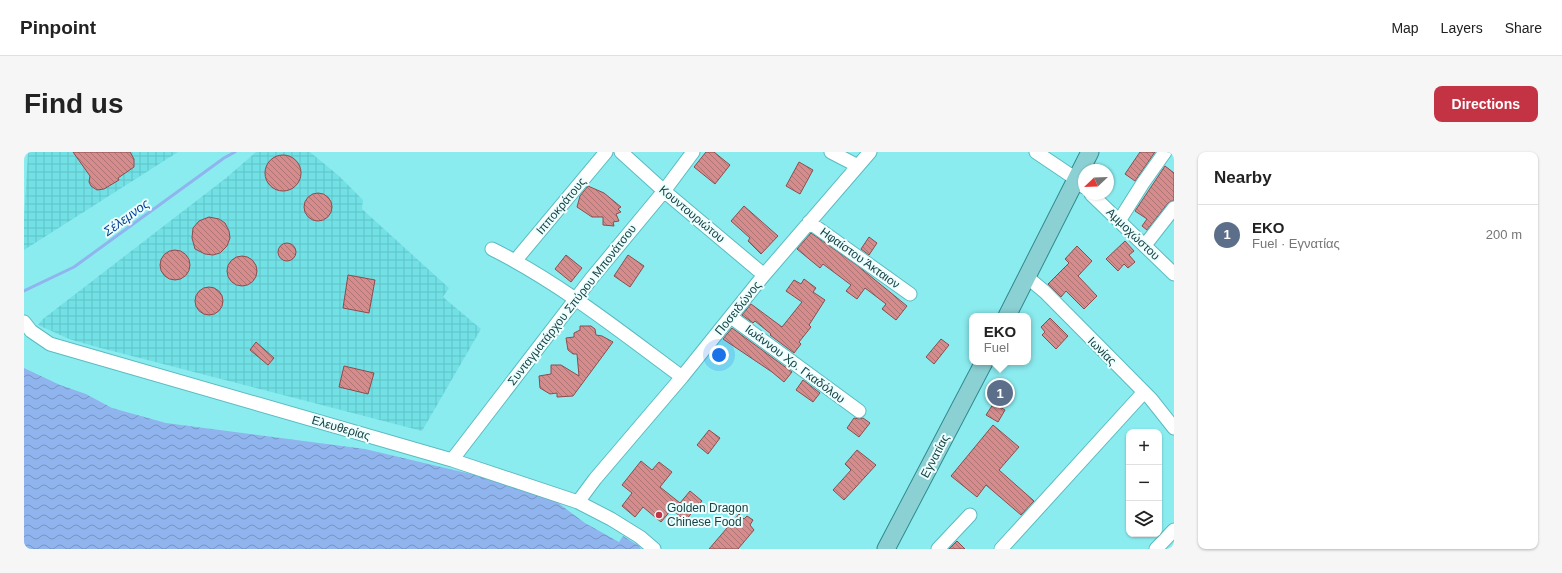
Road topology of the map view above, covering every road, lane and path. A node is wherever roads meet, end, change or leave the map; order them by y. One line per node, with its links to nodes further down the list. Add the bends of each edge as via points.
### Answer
1 (606, 152): 20 (street, Ιπποκράτους)
2 (622, 152): 13 (street, Κουντουριώτου)
3 (693, 152): 13 (street, Συνταγματάρχου Σπύρου Μπονάτσου)
4 (831, 152): 10 (street)
5 (870, 152): 10 (street, Ποσειδώνος)
6 (1036, 152): 11 (street)
7 (1090, 152): 9 (main road)
8 (1165, 152): 16 (street)
9 (1086, 164)
10 (858, 166): 17 (street, Ποσειδώνος)
11 (1078, 182)
12 (1078, 187): 23 (main road)
13 (664, 191): 22 (street, Κουντουριώτου); 25 (street, Συνταγματάρχου Σπύρου Μπονάτσου)
14 (1097, 200): 16 (street, Αμμοχώστου)
15 (1174, 208): 18 (street)
16 (1119, 221): 18 (street, Αμμοχώστου)
17 (809, 222): 22 (street, Ποσειδώνος); 24 (street, Ηφαίστου Άκταιον)
18 (1145, 245): 21 (street, Αμμοχώστου)
19 (492, 249): 20 (street)
20 (515, 261): 25 (street)
21 (1174, 274)
22 (764, 275): 27 (street, Ποσειδώνος)
23 (1027, 277): 26 (main road); 31 (street, Ιωνίας)
24 (910, 294)
25 (576, 300): 30 (street); 34 (street, Συνταγματάρχου Σπύρου Μπονάτσου)
26 (1009, 313)
27 (731, 316): 30 (street, Ποσειδώνος); 32 (street, Ιωάννου Χρ. Γκαδόλου)
28 (24, 322): 34 (street, Ελευθερίας, via 31,331 50,344)
29 (982, 365): 39 (main road, Εγνατίας)
30 (682, 377): 35 (street, Ποσειδώνος)
31 (1144, 392): 33 (street, Ιωνίας); 41 (street)
32 (859, 411)
33 (1174, 428)
34 (452, 460): 35 (street, Ελευθερίας)
35 (578, 502): 38 (street, Ελευθερίας, via 611,518)
36 (970, 514): 40 (street)
37 (1174, 530): 42 (street)
38 (654, 549)
39 (886, 549)
40 (938, 549)
41 (1001, 549)
42 (1156, 549)

